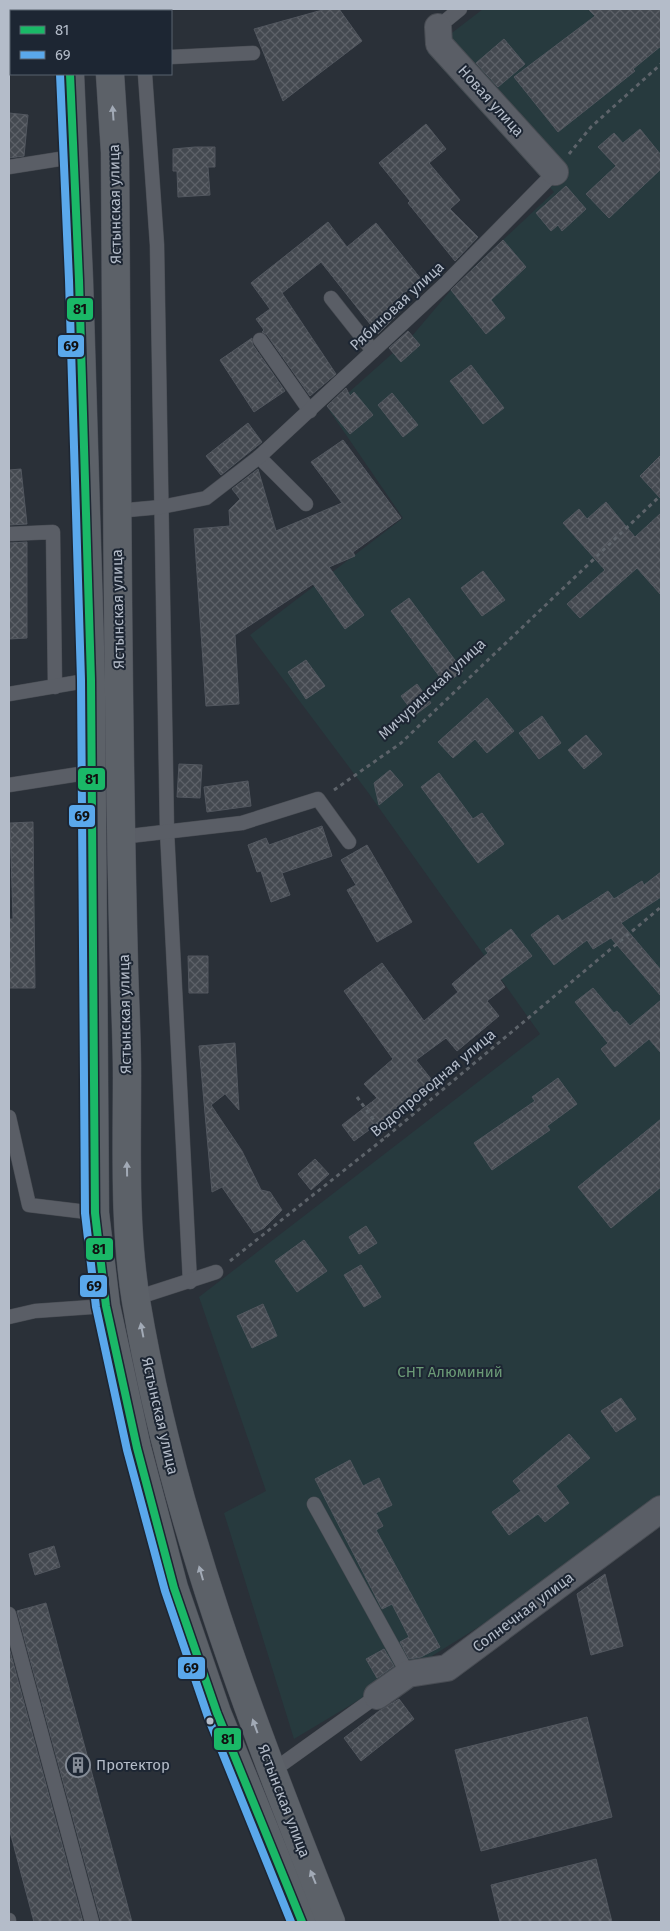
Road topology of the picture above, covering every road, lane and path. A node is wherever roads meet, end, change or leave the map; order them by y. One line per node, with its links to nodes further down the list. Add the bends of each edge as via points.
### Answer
1 (460, 9): 2 (lane)
2 (438, 27): 11 (street, Новая улица, via 439,44)
3 (252, 53): 4 (lane)
4 (172, 57)
5 (661, 64): 11 (path, via 591,127)
6 (70, 75): 9 (main road, Ястынская улица)
7 (110, 75): 20 (main road, Ястынская улица, one-way to 7, via 115,152)
8 (145, 75): 19 (lane, via 158,245)
9 (72, 157): 10 (lane); 22 (main road, Ястынская улица, via 80,290)
10 (9, 167)
11 (554, 172): 14 (lane, Рябиновая улица, via 444,285)
12 (331, 298): 14 (lane)
13 (260, 340): 15 (lane)
14 (373, 350): 15 (lane, Рябиновая улица)
15 (310, 411): 16 (lane, Рябиновая улица)
16 (259, 456): 18 (lane); 19 (lane, Рябиновая улица, via 206,498)
17 (661, 495): 27 (path, Мичуринская улица, via 401,743)
18 (306, 504)
19 (161, 507): 20 (lane, Рябиновая улица); 28 (lane)
20 (117, 511): 29 (main road, Ястынская улица)
21 (9, 534): 23 (lane, via 53,532)
22 (91, 680): 23 (lane); 25 (main road, Ястынская улица)
23 (54, 688): 24 (lane)
24 (9, 694)
25 (92, 772): 26 (lane); 35 (main road, Ястынская улица)
26 (9, 785)
27 (318, 799): 28 (lane, via 242,823); 30 (lane)
28 (167, 831): 29 (lane); 37 (lane)
29 (121, 837): 38 (main road, Ястынская улица, one-way to 29, via 128,1214)
30 (349, 842)
31 (661, 908): 34 (path, Водопроводная улица)
32 (357, 1097): 34 (path)
33 (9, 1117): 35 (lane, via 29,1204)
34 (386, 1137): 36 (path, Водопроводная улица)
35 (95, 1213): 39 (main road, Ястынская улица)
36 (216, 1272): 37 (lane)
37 (190, 1282): 38 (lane)
38 (136, 1298): 46 (main road, Ястынская улица, one-way to 38, via 202,1578 161,1431)
39 (106, 1306): 40 (lane, via 35,1311); 48 (main road, Ястынская улица, via 137,1448 174,1588 217,1713)
40 (9, 1317)
41 (314, 1504): 44 (lane)
42 (661, 1509): 44 (street, Солнечная улица, via 447,1668)
43 (9, 1614): 47 (lane)
44 (408, 1674): 45 (street, Солнечная улица)
45 (377, 1696): 46 (lane)
46 (271, 1772): 49 (main road, Ястынская улица, one-way to 46)
47 (92, 1922)
48 (302, 1922)
49 (331, 1922)

